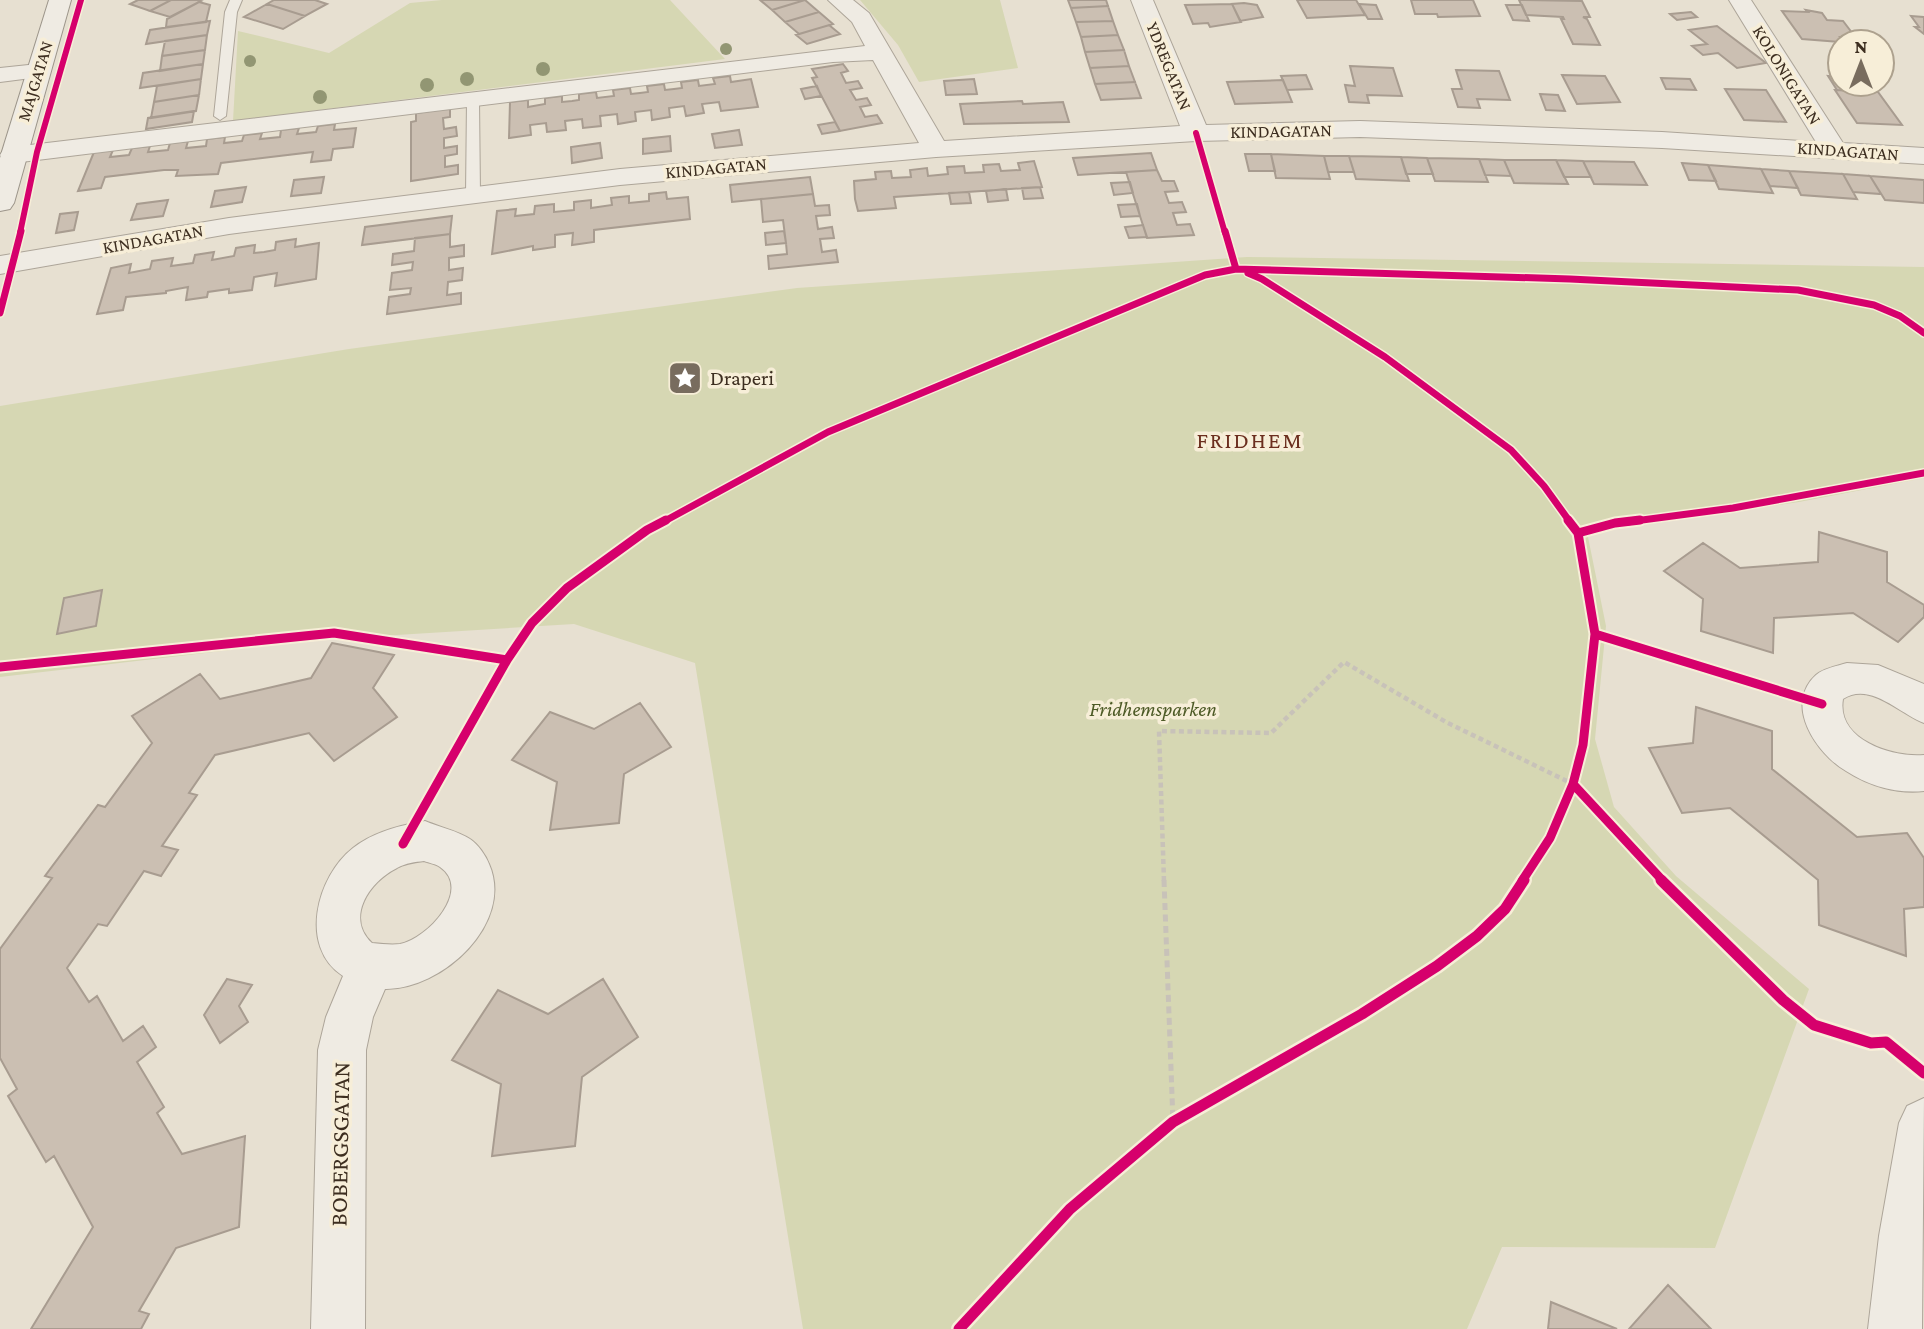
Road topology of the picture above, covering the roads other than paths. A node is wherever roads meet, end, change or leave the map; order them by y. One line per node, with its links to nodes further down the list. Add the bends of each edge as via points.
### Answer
1 (60, 0): 7 (street, MAJGATAN)
2 (236, 0): 10 (lane)
3 (839, 0): 6 (street, via 861,18)
4 (1142, 0): 11 (street, YDREGATAN)
5 (1740, 0): 13 (street, KOLONIGATAN)
6 (881, 52): 9 (street); 12 (street)
7 (38, 71): 8 (street); 14 (street, MAJGATAN)
8 (0, 75)
9 (473, 99): 14 (street); 16 (lane)
10 (220, 117)
11 (1196, 133): 12 (street, KINDAGATAN); 13 (street, KINDAGATAN, via 1360,129)
12 (936, 149): 16 (street, KINDAGATAN)
13 (1834, 150): 15 (street, KINDAGATAN)
14 (13, 155): 17 (street, MAJGATAN)
15 (1924, 156)
16 (473, 195): 18 (street, KINDAGATAN, via 229,226)
17 (0, 203)
18 (0, 265)
19 (1924, 706): 20 (street, via 1887,683 1850,678 1826,691 1822,704 1832,733 1862,760 1882,770)
20 (1923, 776)
21 (373, 966): 23 (street, BOBERGSGATAN, via 354,1000 342,1050)
22 (1924, 1123): 24 (street)
23 (338, 1329)
24 (1895, 1329)

